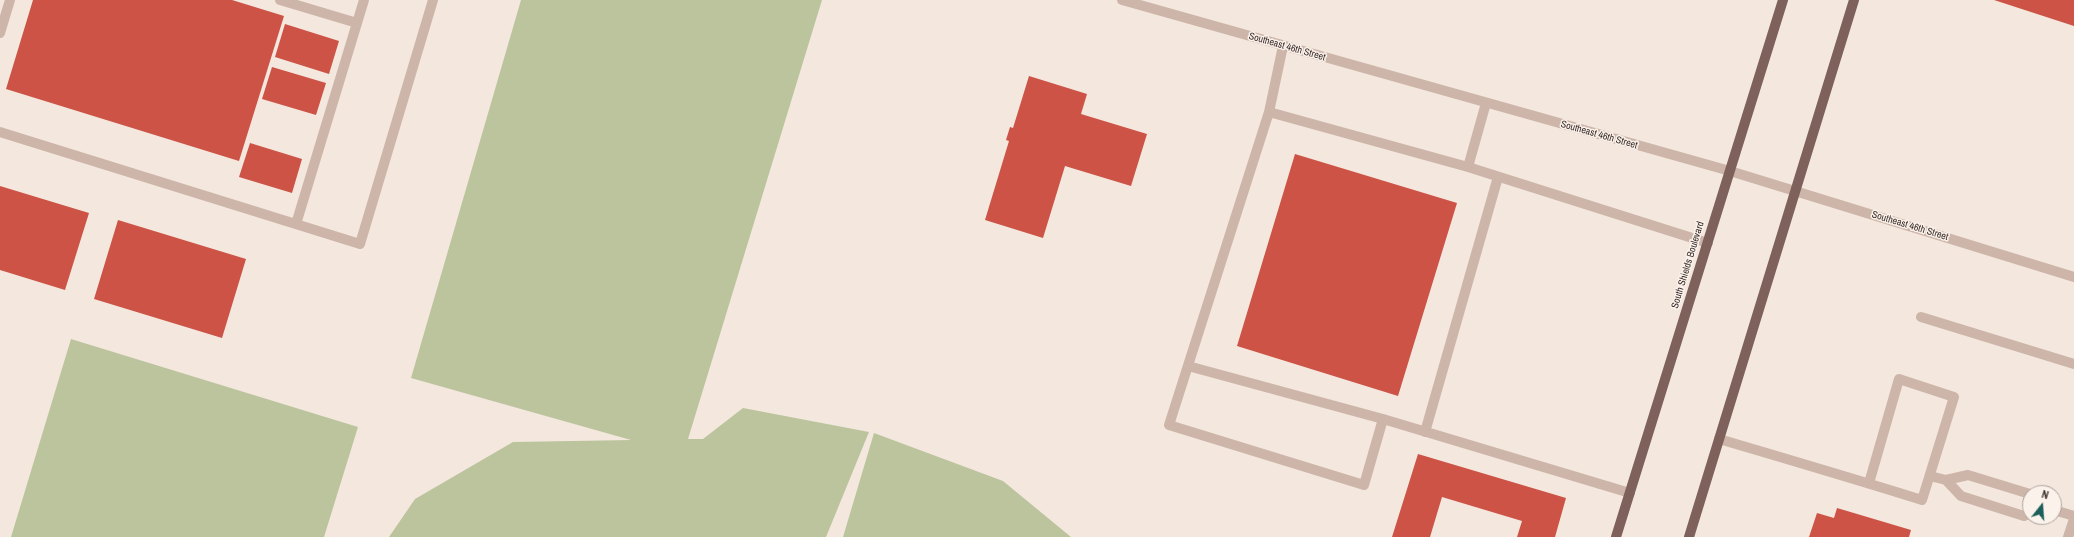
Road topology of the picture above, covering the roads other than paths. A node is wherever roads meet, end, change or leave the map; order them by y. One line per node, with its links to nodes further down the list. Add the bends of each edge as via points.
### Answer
1 (10, 0): 9 (street)
2 (280, 0): 8 (street)
3 (364, 0): 8 (street)
4 (433, 0): 18 (street, via 360,244)
5 (1122, 0): 10 (street, Southeast 46th Street)
6 (1783, 0): 15 (main road, South Shields Boulevard)
7 (1854, 0): 17 (main road)
8 (357, 23): 18 (street)
9 (0, 32)
10 (1283, 46): 11 (street, Southeast 46th Street); 12 (street)
11 (1486, 103): 14 (street); 15 (street, Southeast 46th Street)
12 (1269, 112): 14 (street); 23 (street)
13 (0, 132): 18 (street)
14 (1468, 167): 16 (street)
15 (1730, 171): 17 (street, Southeast 46th Street); 19 (main road, South Shields Boulevard)
16 (1498, 177): 19 (street); 25 (street)
17 (1797, 192): 20 (street, Southeast 46th Street); 26 (main road)
18 (296, 224)
19 (1708, 243): 31 (main road, South Shields Boulevard)
20 (2074, 276)
21 (1921, 317): 22 (street)
22 (2074, 364)
23 (1188, 366): 24 (street); 24 (street, via 1169,425 1364,485)
24 (1383, 419): 25 (street)
25 (1425, 432): 31 (street)
26 (1719, 440): 29 (street); 36 (main road)
27 (1930, 476): 28 (street); 29 (street, via 1922,500); 29 (street, via 1954,397 1899,379)
28 (1946, 480): 30 (street, via 1968,475); 33 (street, via 1961,496)
29 (1869, 483)
30 (2022, 492)
31 (1630, 493): 35 (main road, South Shields Boulevard)
32 (2062, 513): 34 (street)
33 (2022, 515)
34 (2074, 518): 37 (street)
35 (1616, 537)
36 (1689, 537)
37 (2068, 537)

